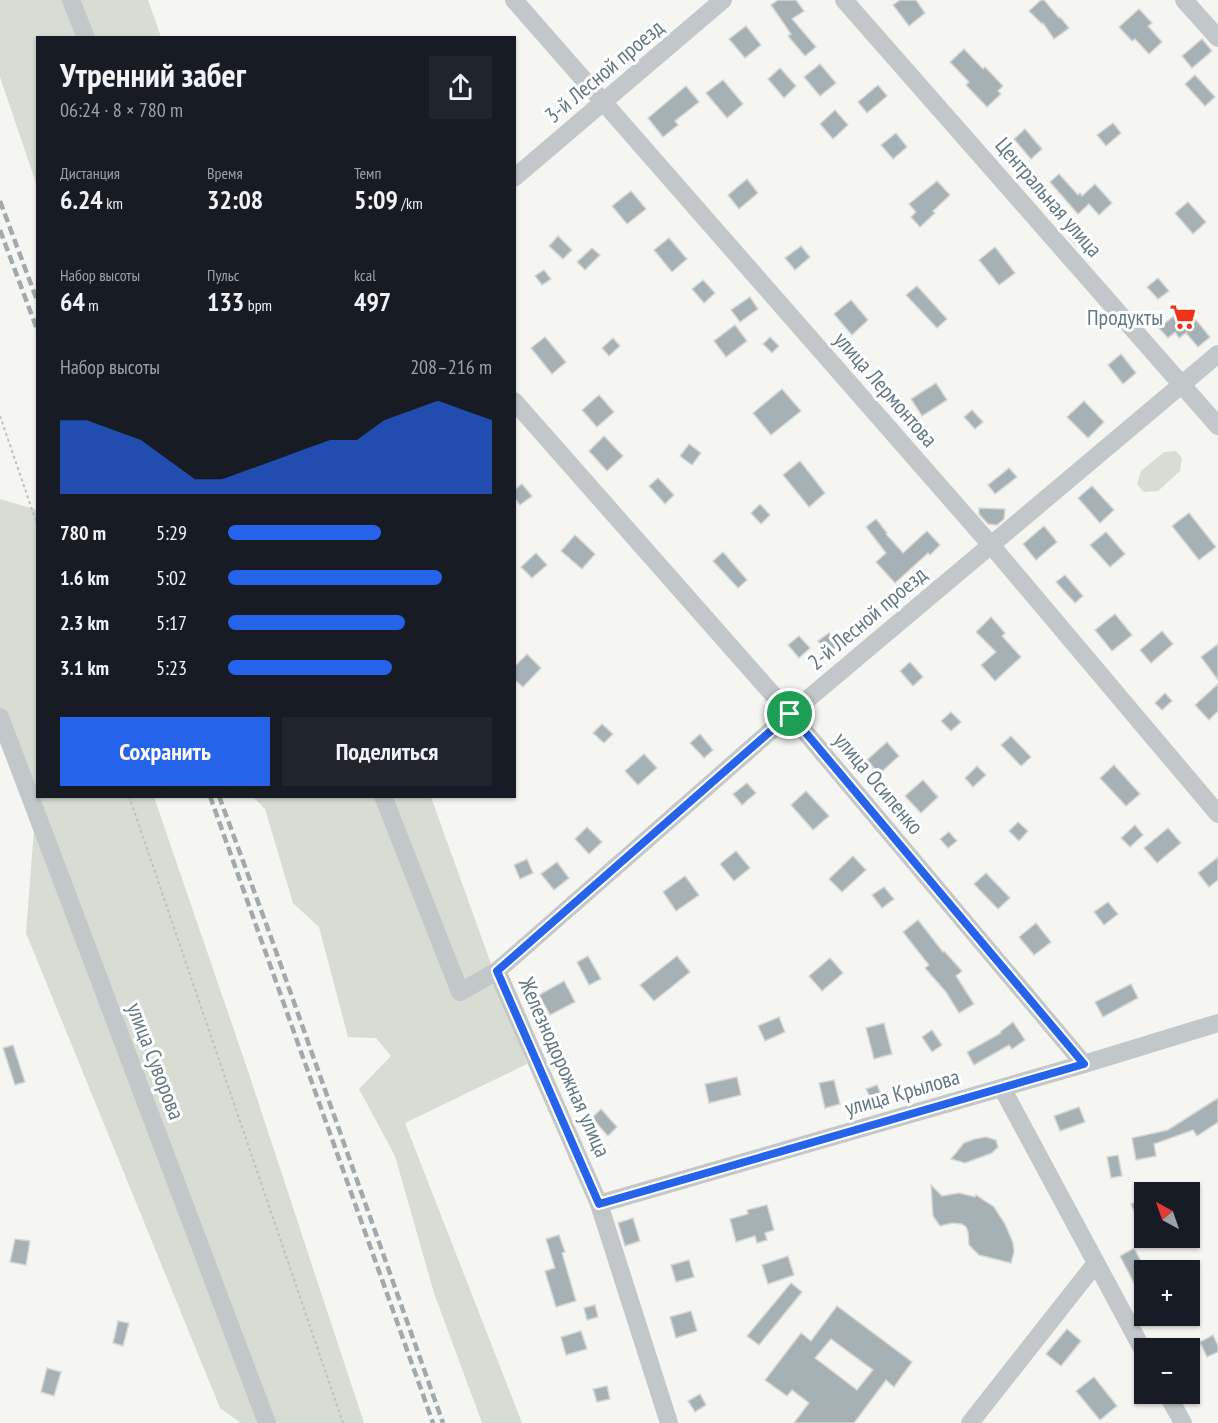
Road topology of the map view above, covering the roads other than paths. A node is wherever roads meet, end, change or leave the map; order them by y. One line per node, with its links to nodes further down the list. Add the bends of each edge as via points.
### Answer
1 (71, 0): 6 (street)
2 (514, 0): 8 (street, улица Лермонтова)
3 (723, 0): 8 (street, 3-й Лесной проезд)
4 (844, 0): 11 (street, Центральная улица)
5 (1184, 0): 7 (street)
6 (85, 36)
7 (1218, 38)
8 (603, 103): 9 (street, 3-й Лесной проезд); 14 (street, улица Лермонтова)
9 (516, 176)
10 (1218, 354): 11 (street, 2-й Лесной проезд)
11 (1183, 384): 13 (street, Центральная улица); 14 (street, 2-й Лесной проезд)
12 (516, 403): 15 (street, улица Осипенко)
13 (1218, 426)
14 (991, 545): 15 (street, 2-й Лесной проезд); 19 (street, улица Лермонтова)
15 (790, 714): 20 (street, 2-й Лесной проезд); 22 (street, улица Осипенко)
16 (0, 717): 17 (street, улица Суворова)
17 (4, 741): 28 (street, улица Суворова)
18 (384, 798): 20 (street, Железнодорожная улица, via 460,992)
19 (1218, 814)
20 (497, 971): 24 (street, Железнодорожная улица)
21 (1218, 1023): 22 (street, улица Крылова)
22 (1084, 1064): 23 (street, улица Крылова)
23 (1002, 1088): 24 (street, улица Крылова); 25 (street)
24 (599, 1204): 29 (street, Железнодорожная улица)
25 (1096, 1263): 26 (street); 30 (street)
26 (1136, 1338)
27 (1173, 1404): 31 (street)
28 (267, 1423)
29 (669, 1423)
30 (970, 1423)
31 (1183, 1423)

